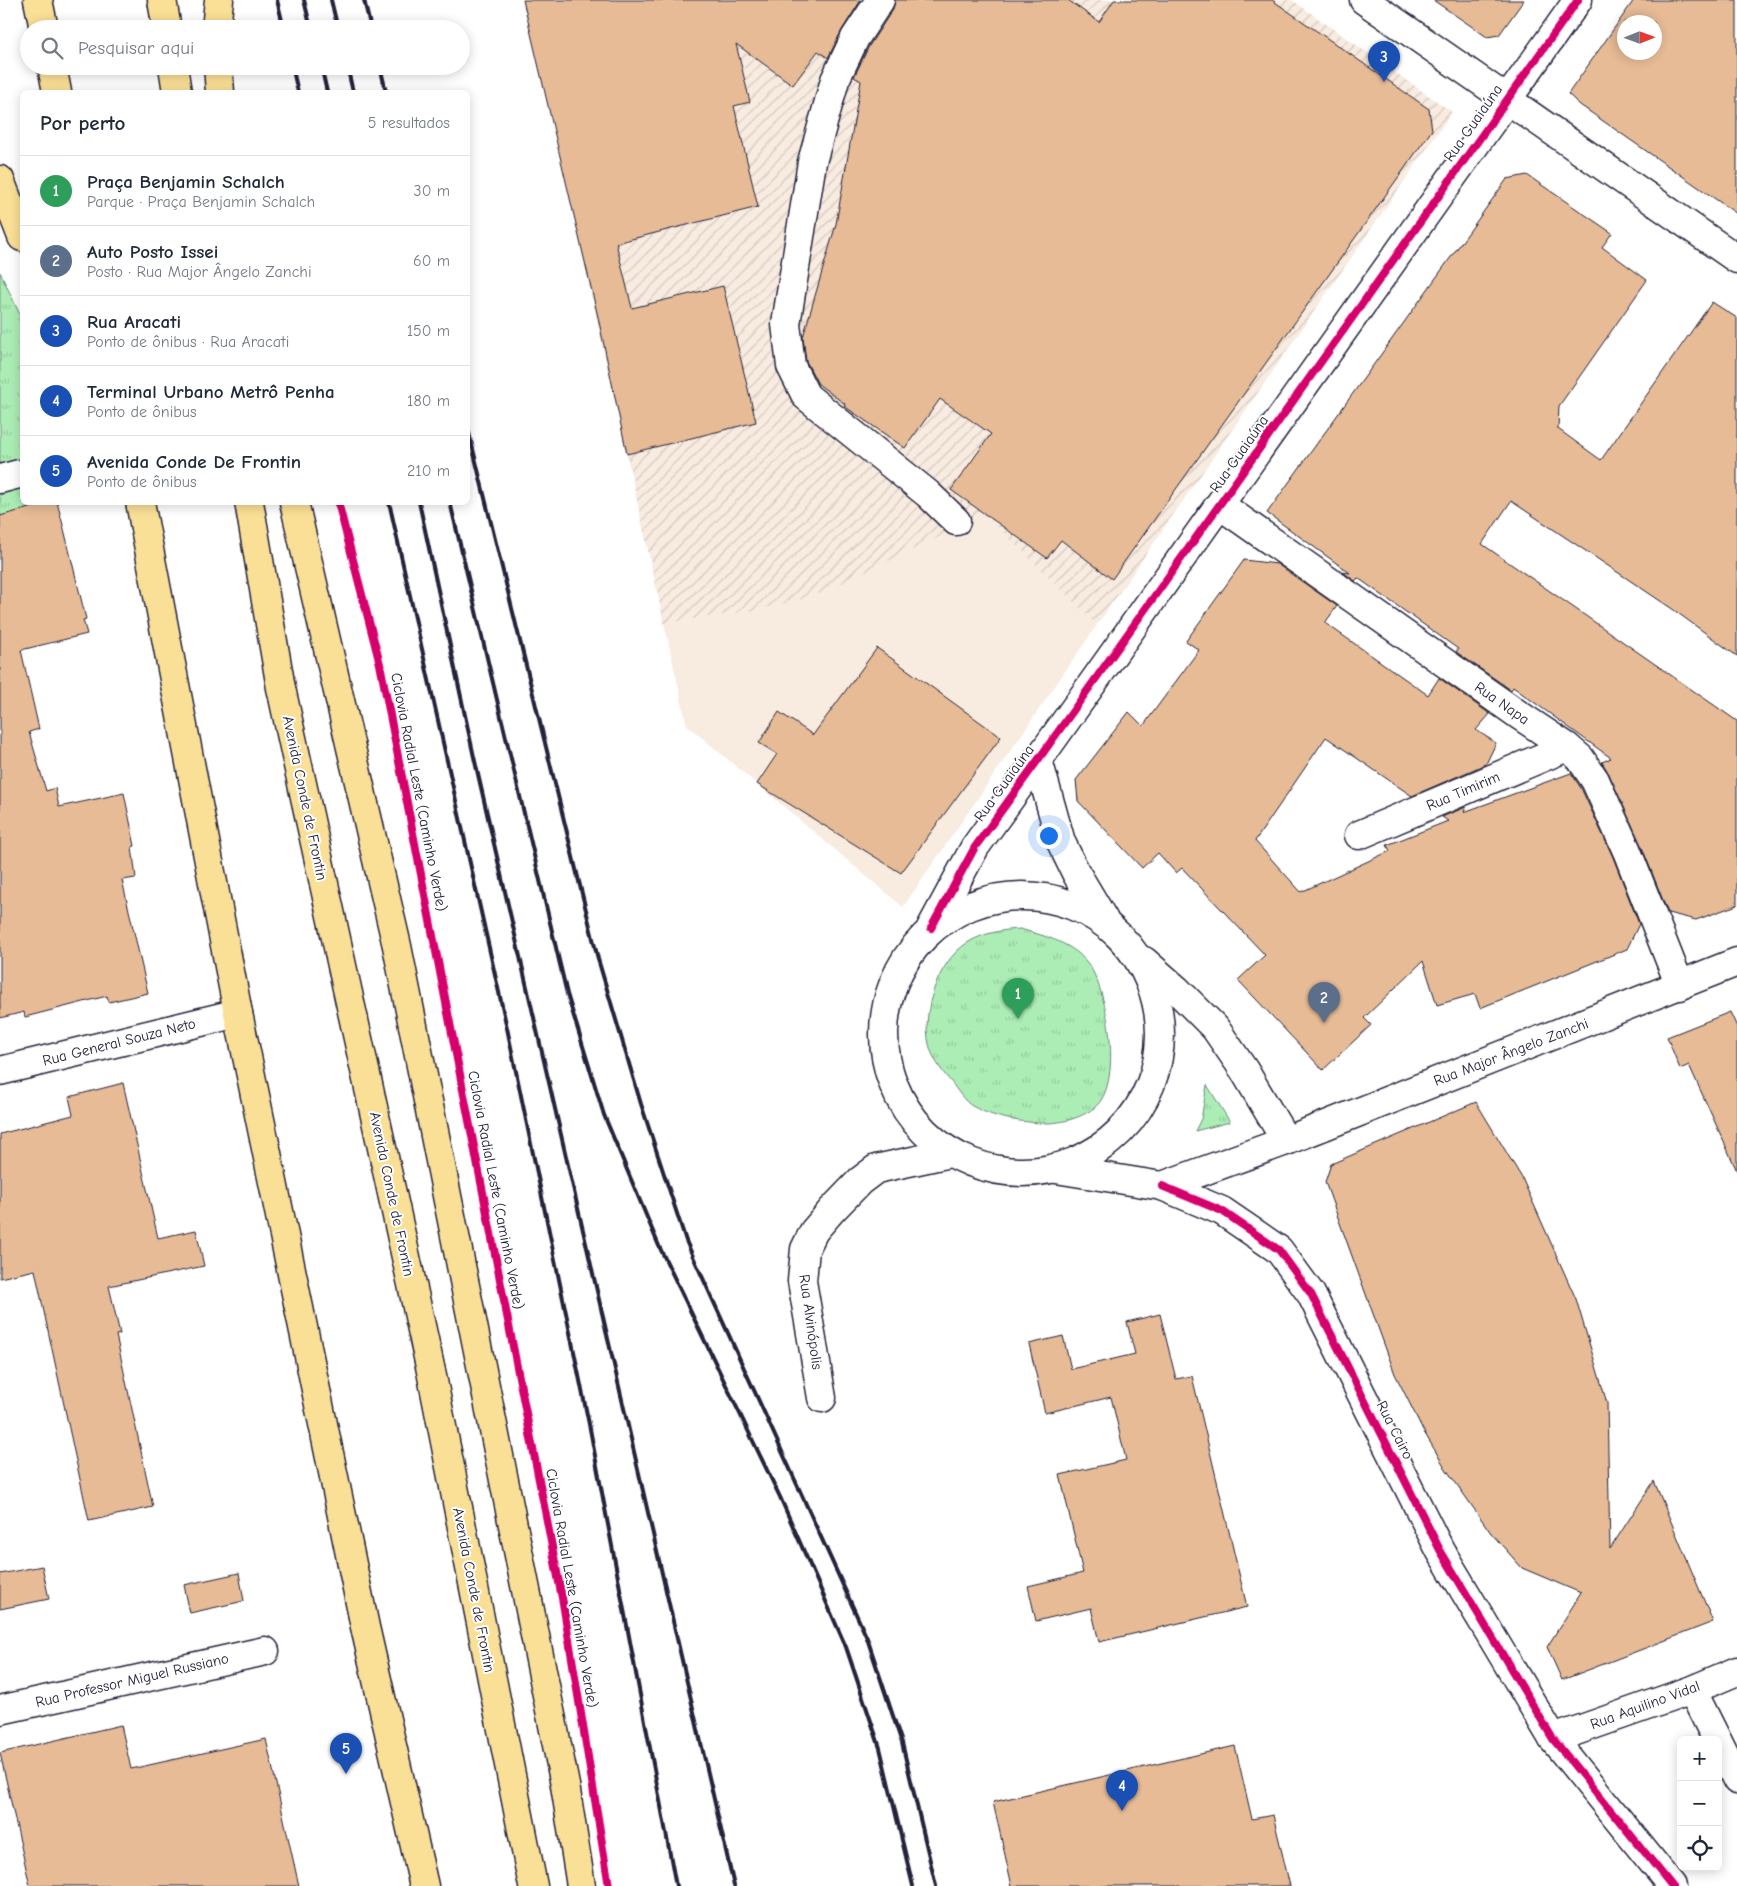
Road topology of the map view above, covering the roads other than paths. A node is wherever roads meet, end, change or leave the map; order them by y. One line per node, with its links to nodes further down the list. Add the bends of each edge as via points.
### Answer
1 (38, 0): 7 (highway)
2 (162, 0): 8 (highway)
3 (218, 0): 9 (highway)
4 (880, 0): 25 (street, via 855,38 835,80 812,162 786,324 791,366 806,396 928,494)
5 (1364, 0): 16 (street)
6 (1578, 0): 16 (street, Rua Guaiaúna)
7 (42, 20)
8 (165, 20)
9 (217, 20)
10 (54, 75): 13 (highway)
11 (174, 75): 14 (highway)
12 (219, 75): 15 (highway)
13 (57, 90)
14 (177, 90)
15 (220, 90)
16 (1507, 98): 19 (street); 24 (street, Rua Guaiaúna)
17 (0, 180): 18 (highway)
18 (20, 232)
19 (1737, 259)
20 (133, 505): 26 (highway)
21 (141, 505): 26 (highway)
22 (250, 505): 51 (highway, Avenida Conde de Frontin, via 281,688 431,1370)
23 (295, 505): 52 (highway, via 397,946 565,1785)
24 (1220, 505): 27 (street, Rua Napa); 28 (street, Rua Guaiaúna)
25 (956, 521)
26 (146, 535): 35 (highway)
27 (1568, 747): 29 (street, Rua Timirim); 34 (street, Rua Napa, via 1595,780)
28 (1038, 760): 30 (street, Rua Guaiaúna, via 1061,842); 31 (street, Rua Guaiaúna, via 975,846)
29 (1359, 835)
30 (1106, 922): 31 (street, via 1073,904 1027,895 999,896 962,907); 32 (street)
31 (931, 928): 38 (street, via 906,956 890,989 883,1026 886,1064 901,1102 921,1130)
32 (1135, 953): 37 (street, via 1215,1028); 39 (street, via 1152,987 1160,1025 1157,1064 1143,1100 1121,1131 1090,1155)
33 (1737, 962): 34 (street, Rua Major Ângelo Zanchi)
34 (1680, 986): 37 (street, Rua Major Ângelo Zanchi)
35 (238, 1013): 36 (street, Rua General Souza Neto); 50 (highway, via 365,1627)
36 (0, 1071)
37 (1286, 1140): 40 (street, Rua Major Ângelo Zanchi)
38 (950, 1153): 39 (street, via 983,1168 1019,1173); 41 (street, Rua Alvinópolis, via 876,1169 832,1210 805,1249 802,1281)
39 (1054, 1169): 40 (street, Rua Major Ângelo Zanchi)
40 (1162, 1186): 47 (street, Rua Cairo, via 1222,1212 1279,1250 1311,1294 1440,1550)
41 (822, 1398)
42 (265, 1651): 45 (street, Rua Professor Miguel Russiano)
43 (1737, 1671): 44 (street, Rua Aquilino Vidal)
44 (1692, 1690): 46 (street); 47 (street, Rua Aquilino Vidal)
45 (0, 1710)
46 (1715, 1736)
47 (1553, 1739): 53 (street, Rua Cairo)
48 (1722, 1749): 49 (street)
49 (1737, 1780)
50 (424, 1886)
51 (533, 1886)
52 (581, 1886)
53 (1672, 1886)

